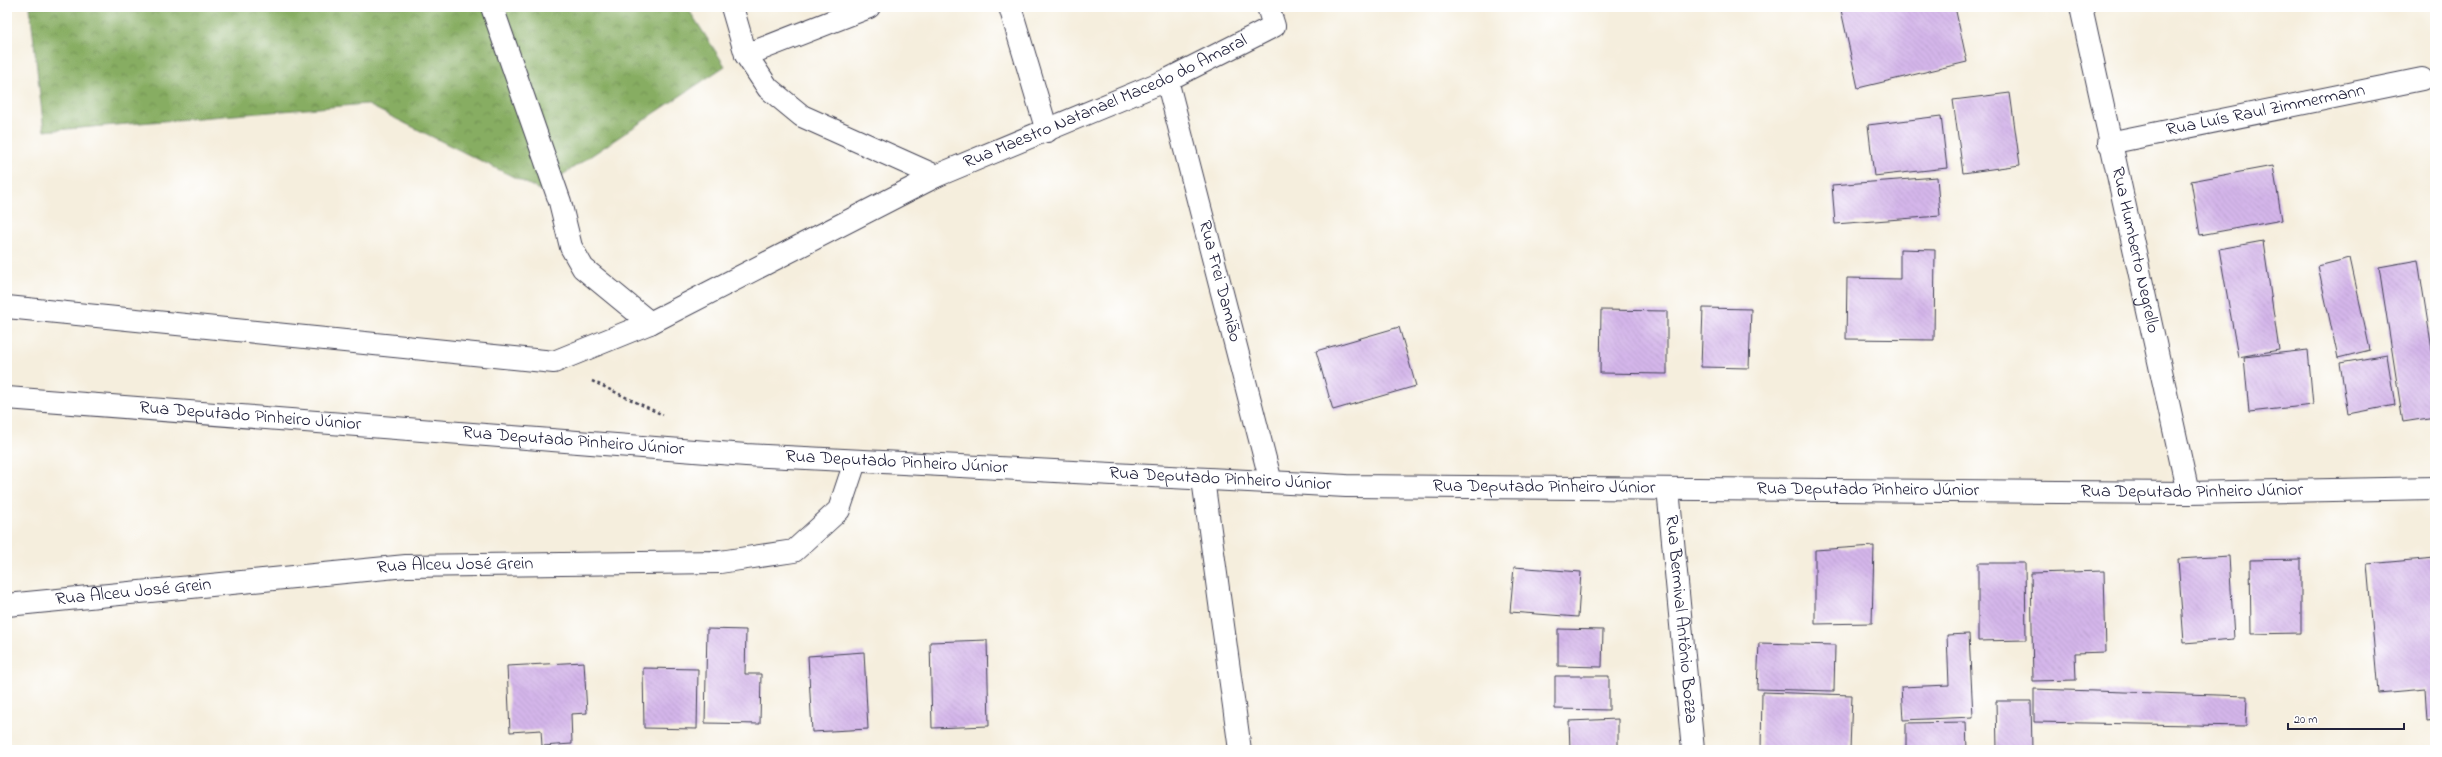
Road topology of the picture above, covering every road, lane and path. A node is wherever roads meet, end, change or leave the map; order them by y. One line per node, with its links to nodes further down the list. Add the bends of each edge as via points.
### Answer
1 (492, 7): 14 (street, via 560,202 576,260)
2 (732, 7): 7 (street)
3 (869, 7): 7 (street)
4 (1010, 7): 10 (street)
5 (2081, 7): 11 (street, Rua Humberto Negrello)
6 (1271, 17): 9 (street, Rua Maestro Natanael Macedo do Amaral)
7 (746, 55): 12 (street, via 768,88 802,116)
8 (2422, 79): 11 (street, Rua Luís Raul Zimmermann)
9 (1167, 80): 10 (street, Rua Maestro Natanael Macedo do Amaral); 20 (street, Rua Frei Damião)
10 (1047, 131): 12 (street, Rua Maestro Natanael Macedo do Amaral)
11 (2109, 143): 23 (street, Rua Humberto Negrello)
12 (936, 176): 14 (street, Rua Maestro Natanael Macedo do Amaral)
13 (7, 307): 15 (street)
14 (650, 323): 15 (street, Rua Maestro Natanael Macedo do Amaral)
15 (554, 362): 17 (path)
16 (7, 398): 18 (street, Rua Deputado Pinheiro Júnior)
17 (668, 417)
18 (855, 462): 19 (street, Rua Deputado Pinheiro Júnior); 24 (street, Rua Alceu José Grein, via 839,510 794,550 720,562 406,566)
19 (1203, 479): 20 (street, Rua Deputado Pinheiro Júnior); 25 (street)
20 (1270, 482): 21 (street, Rua Deputado Pinheiro Júnior, via 1346,486)
21 (1668, 488): 23 (street, Rua Deputado Pinheiro Júnior); 26 (street, Rua Bermival Antônio Bozza)
22 (2435, 488): 23 (street, Rua Deputado Pinheiro Júnior)
23 (2188, 493)
24 (7, 605)
25 (1240, 750)
26 (1693, 750)

